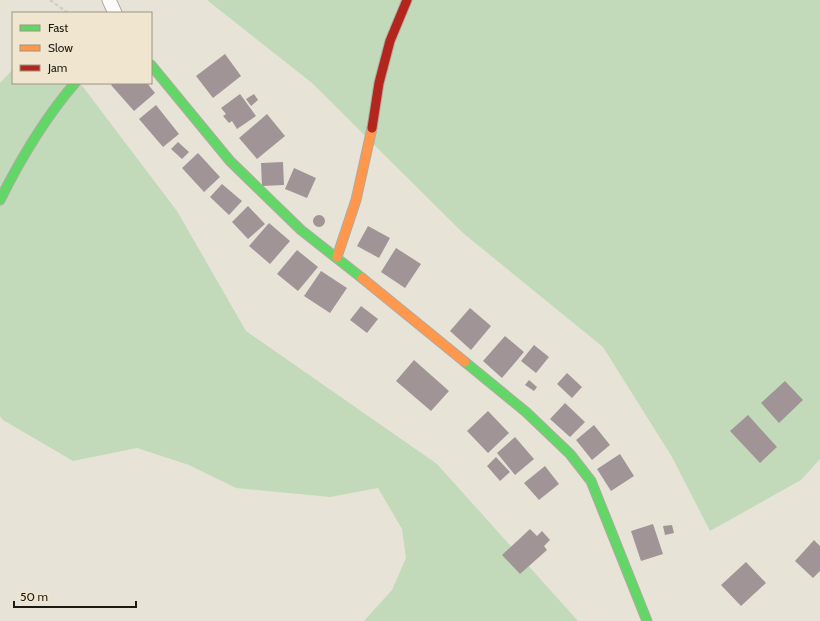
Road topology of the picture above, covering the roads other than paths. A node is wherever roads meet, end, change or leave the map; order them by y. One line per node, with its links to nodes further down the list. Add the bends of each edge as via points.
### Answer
1 (109, 0): 3 (street)
2 (407, 0): 7 (street, via 390,42 379,83 374,121 356,200)
3 (115, 12)
4 (152, 66): 7 (street, via 230,161 301,230)
5 (74, 84): 6 (street, via 31,140)
6 (0, 200)
7 (337, 257): 8 (street, via 526,412 570,454 592,480)
8 (647, 621)

